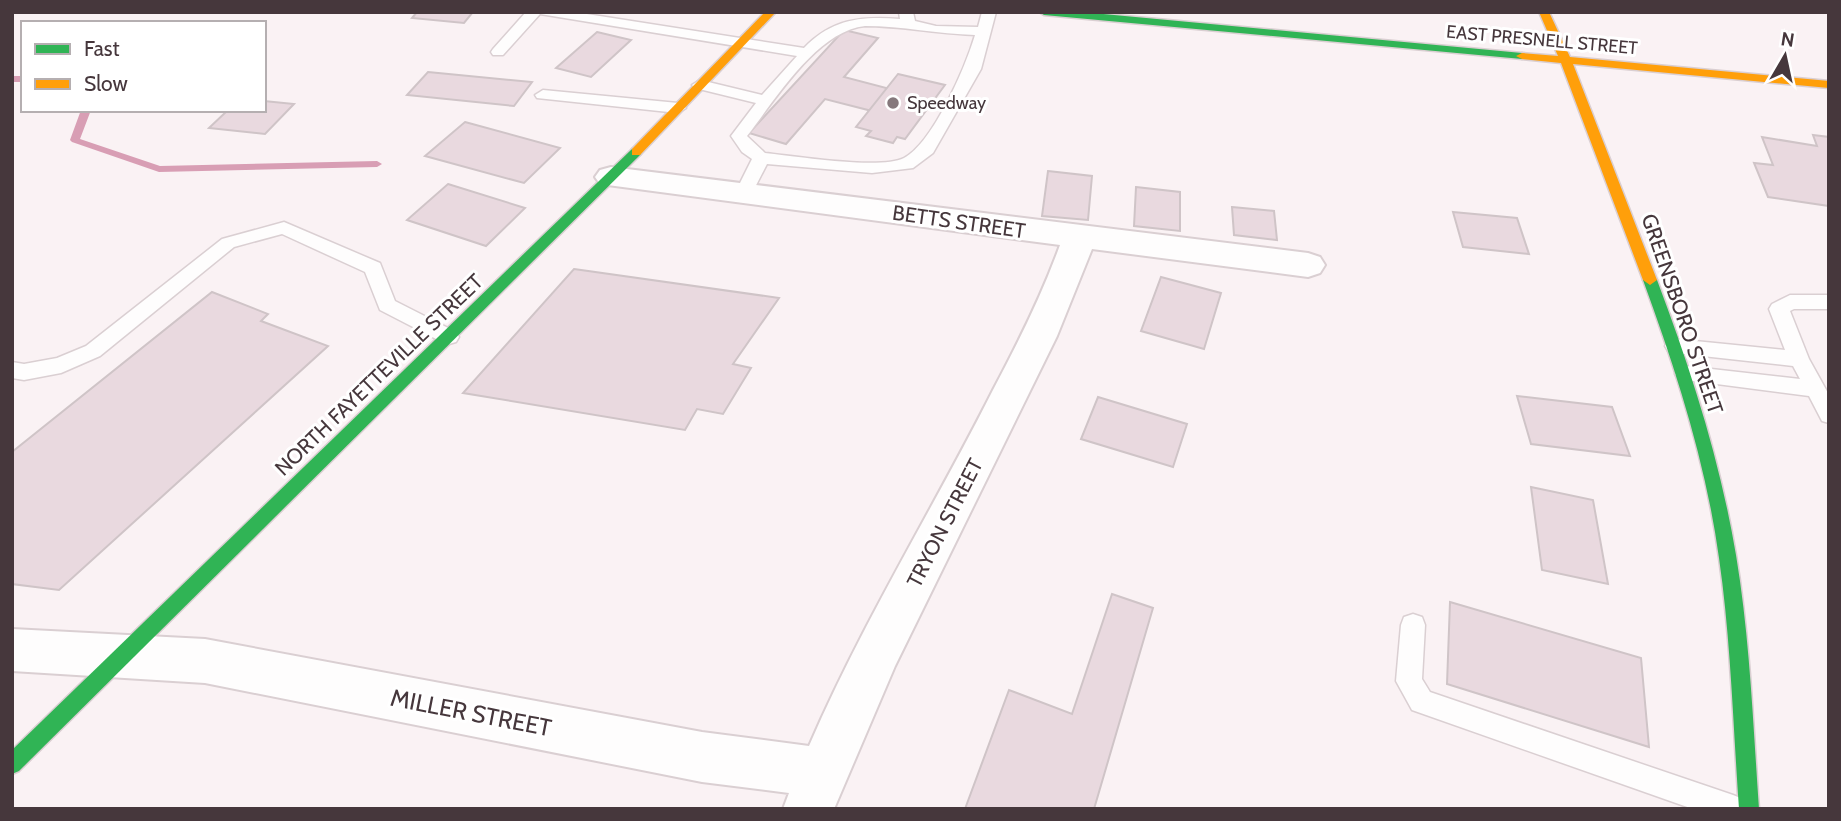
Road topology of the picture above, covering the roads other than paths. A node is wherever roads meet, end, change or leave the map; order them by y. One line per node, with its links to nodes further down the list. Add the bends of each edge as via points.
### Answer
1 (534, 12): 11 (lane)
2 (545, 12): 10 (lane)
3 (771, 12): 10 (main road, NORTH FAYETTEVILLE STREET)
4 (989, 12): 9 (lane)
5 (1044, 12): 7 (main road, EAST PRESNELL STREET)
6 (1544, 12): 13 (main road, GREENSBORO STREET)
7 (1124, 16): 13 (main road, EAST PRESNELL STREET)
8 (907, 18): 9 (lane, via 936,30); 12 (lane, via 846,23 822,35)
9 (982, 31): 19 (lane, via 973,69 927,149 907,164 872,168)
10 (743, 43): 12 (lane); 15 (main road, NORTH FAYETTEVILLE STREET)
11 (498, 52)
12 (807, 53): 17 (lane)
13 (1566, 61): 14 (main road, EAST PRESNELL STREET); 26 (main road, GREENSBORO STREET)
14 (1829, 85)
15 (700, 86): 17 (lane); 18 (main road, NORTH FAYETTEVILLE STREET)
16 (543, 95): 18 (lane)
17 (766, 101): 19 (lane, via 739,136)
18 (678, 108): 20 (main road, NORTH FAYETTEVILLE STREET)
19 (761, 158): 21 (lane)
20 (611, 177): 21 (street, BETTS STREET); 25 (main road, NORTH FAYETTEVILLE STREET)
21 (744, 193): 22 (street, BETTS STREET)
22 (1079, 237): 23 (street, BETTS STREET); 36 (street, TRYON STREET, via 1066,279 873,662)
23 (1308, 265)
24 (1829, 302): 27 (lane, via 1790,302 1779,309)
25 (449, 337): 28 (lane, via 387,305 373,268 284,228 228,243 93,351 61,365); 34 (main road, NORTH FAYETTEVILLE STREET)
26 (1675, 346): 27 (lane); 29 (main road, GREENSBORO STREET)
27 (1799, 359): 30 (lane)
28 (16, 374)
29 (1685, 374): 30 (lane); 38 (main road, GREENSBORO STREET, via 1709,463 1732,596)
30 (1815, 389): 31 (lane)
31 (1829, 415)
32 (1413, 625): 37 (lane, via 1409,681 1421,701)
33 (12, 650): 34 (street, MILLER STREET)
34 (120, 656): 35 (main road, NORTH FAYETTEVILLE STREET); 36 (street, MILLER STREET, via 205,661 702,757)
35 (12, 764)
36 (815, 790)
37 (1733, 809)
38 (1749, 809)

